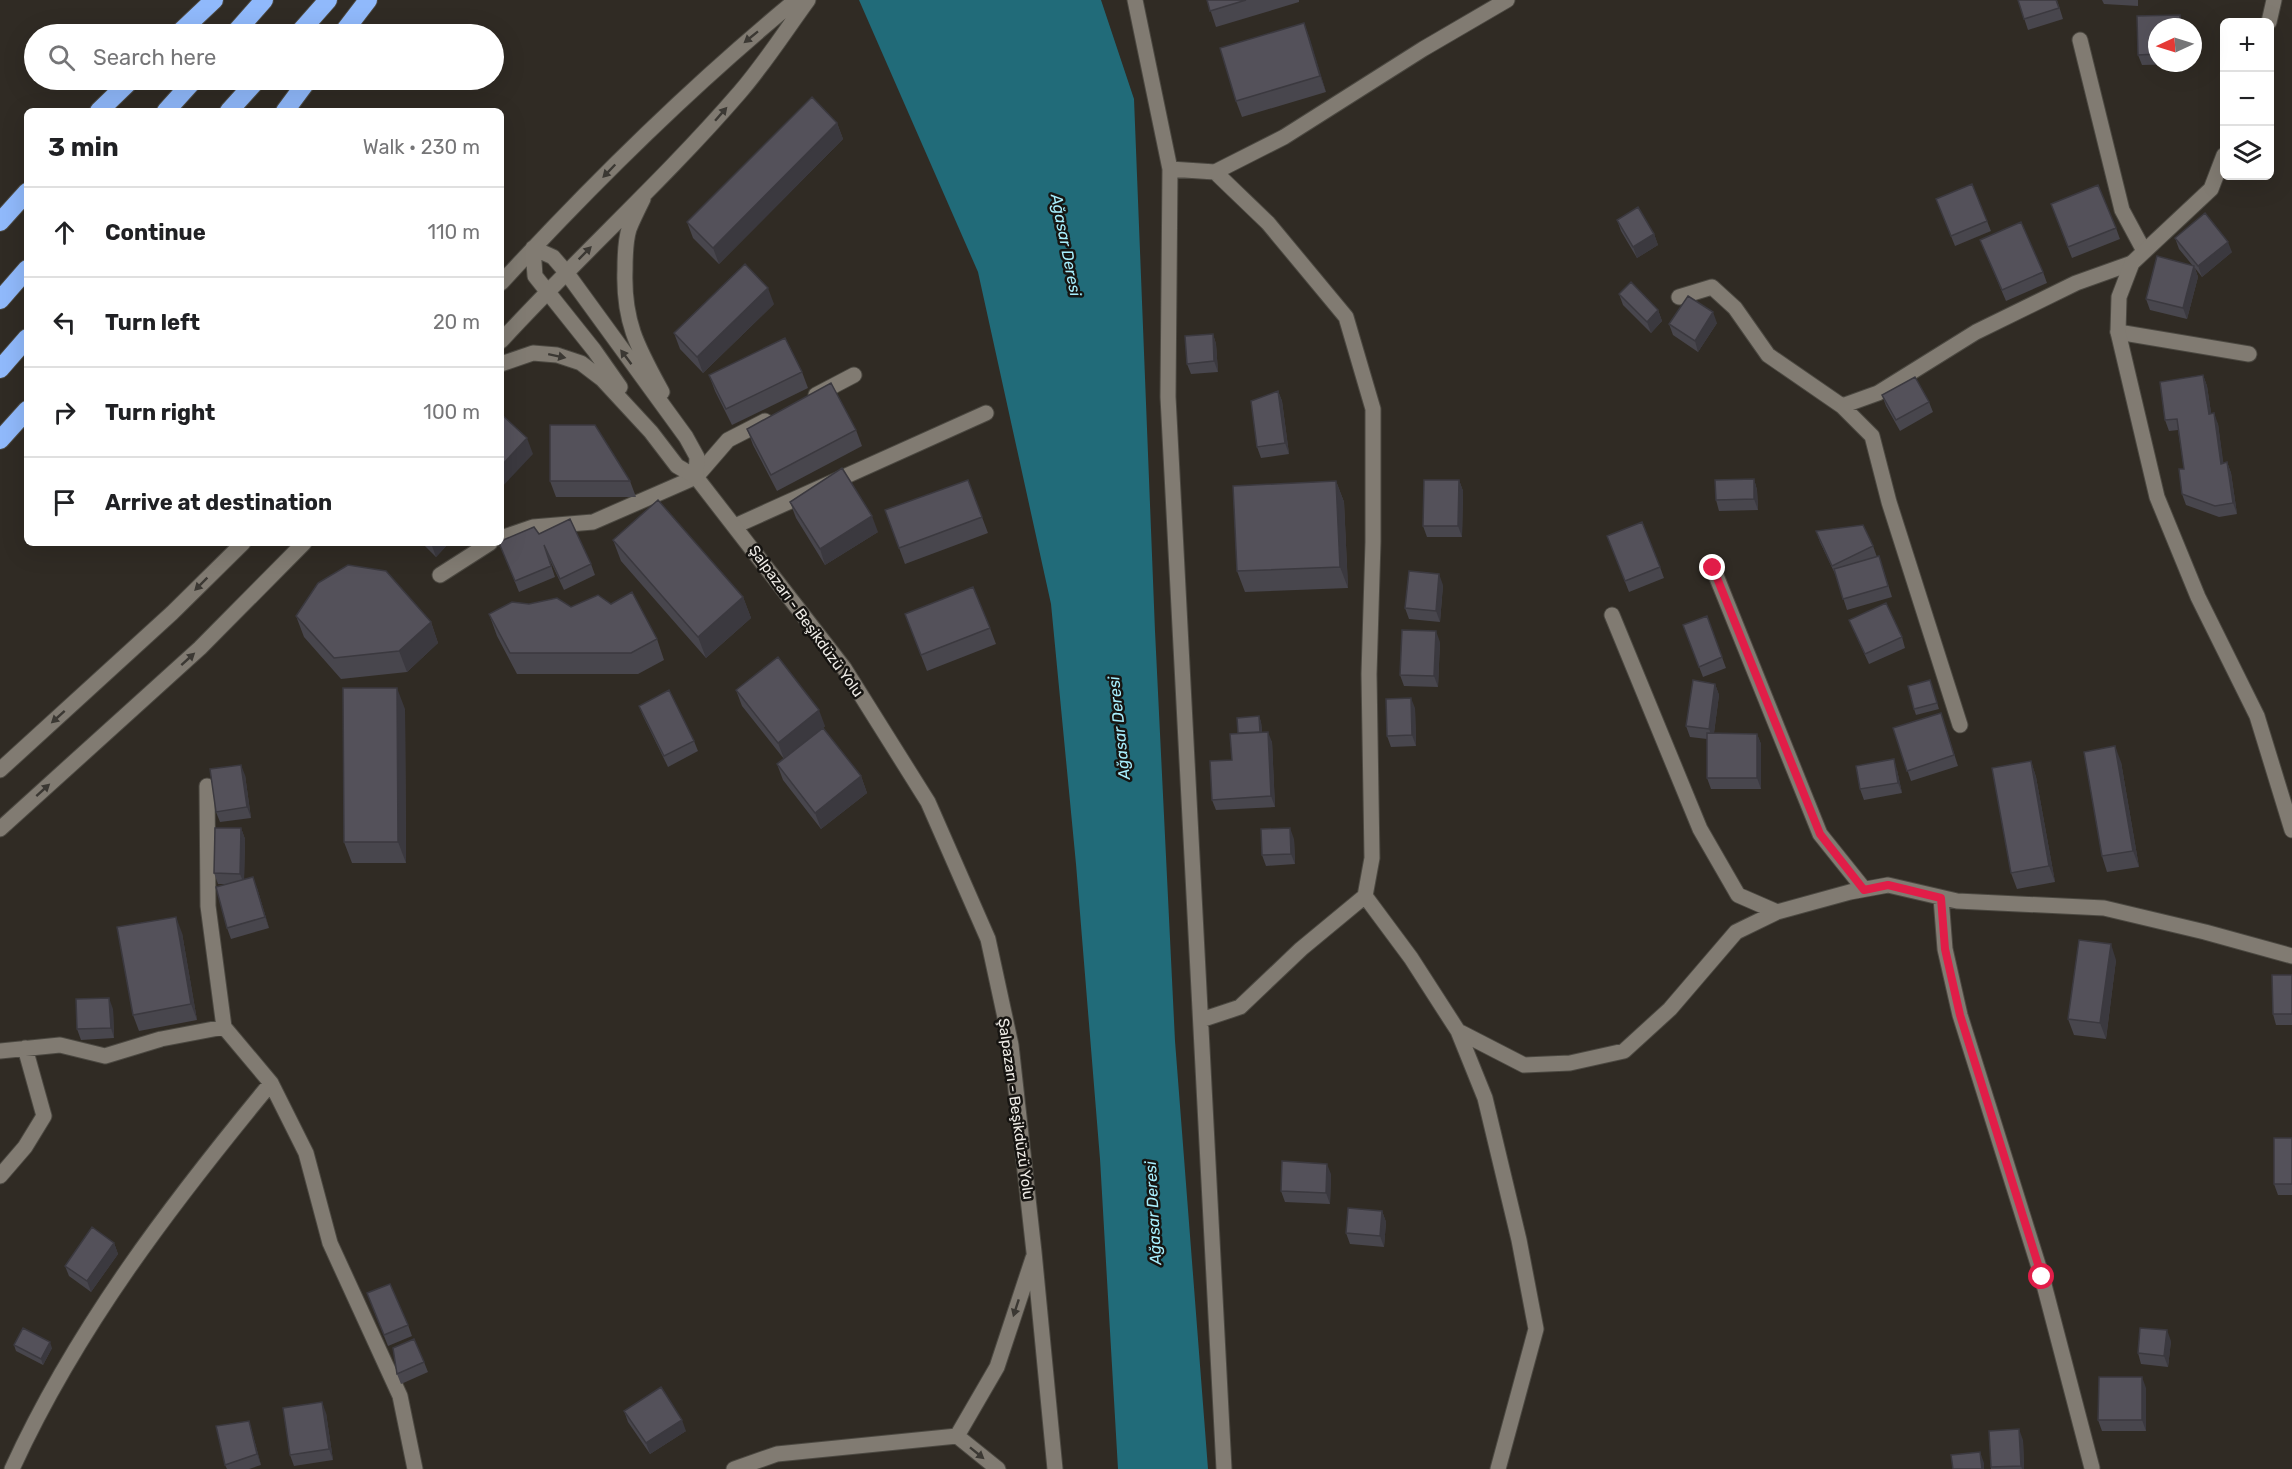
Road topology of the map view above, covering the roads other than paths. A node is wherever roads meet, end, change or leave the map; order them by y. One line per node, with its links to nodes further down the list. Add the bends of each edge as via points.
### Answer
1 (214, 0): 11 (highway)
2 (264, 0): 12 (highway)
3 (328, 0): 13 (highway)
4 (368, 0): 14 (highway)
5 (796, 0): 30 (street, one-way to 30, via 661,118)
6 (808, 0): 27 (street, one-way to 6, via 743,89)
7 (1135, 0): 25 (street)
8 (1507, 0): 26 (street, via 1284,137)
9 (2274, 0): 10 (street)
10 (2270, 18)
11 (189, 24)
12 (243, 24)
13 (306, 24)
14 (350, 24)
15 (2080, 40): 31 (street, via 2122,210)
16 (121, 90): 20 (highway)
17 (185, 90): 21 (highway)
18 (248, 90): 22 (highway)
19 (301, 90): 23 (highway)
20 (102, 108)
21 (169, 108)
22 (232, 108)
23 (287, 108)
24 (2220, 165): 31 (street, via 2211,189)
25 (1170, 169): 26 (street); 73 (street, via 1168,397)
26 (1215, 172): 69 (street, via 1268,223 1346,317 1373,409 1369,674 1372,858)
27 (646, 191): 34 (street, one-way to 27); 52 (street, via 629,229 624,293 627,312 639,348)
28 (24, 195): 29 (highway)
29 (0, 222)
30 (533, 248): 34 (street, via 553,257); 35 (street); 36 (street, via 535,276)
31 (2144, 251): 32 (street)
32 (2132, 263): 39 (street, via 2119,297); 47 (street, via 2076,282 1976,332 1878,393)
33 (24, 272): 38 (highway)
34 (566, 272): 36 (street); 52 (street, one-way to 34)
35 (504, 280)
36 (547, 291): 40 (street); 51 (street)
37 (1679, 297): 47 (street, via 1713,287 1734,308 1768,355)
38 (0, 300)
39 (2118, 332): 42 (street); 67 (street, via 2157,497 2198,597 2257,716)
40 (504, 338)
41 (24, 341): 44 (highway)
42 (2249, 354)
43 (504, 363): 51 (street, one-way to 51, via 533,353 581,363 602,379)
44 (0, 369)
45 (854, 375): 46 (street)
46 (801, 402)
47 (1842, 406): 63 (street, via 1872,436)
48 (986, 412): 55 (street)
49 (24, 413): 53 (highway)
50 (780, 413): 54 (street, via 728,440)
51 (651, 432): 54 (street, Şalpazarı - Beşikdüzü Yolu, via 677,466)
52 (686, 437): 54 (street, via 697,457)
53 (0, 440)
54 (696, 477): 55 (street, Şalpazarı - Beşikdüzü Yolu); 56 (street, via 593,522 532,527)
55 (735, 526): 80 (street, Şalpazarı - Beşikdüzü Yolu, via 844,668 928,802 988,939 1011,1045)
56 (504, 537)
57 (240, 546): 64 (street, one-way to 64)
58 (301, 546): 66 (street, one-way to 58, via 200,648)
59 (485, 546): 61 (street)
60 (1713, 568): 68 (street, via 1820,834)
61 (440, 575)
62 (1612, 615): 71 (street, via 1700,829 1738,895)
63 (1960, 725)
64 (0, 770)
65 (207, 786): 74 (street, via 208,906)
66 (0, 829)
67 (2292, 830)
68 (1864, 890): 70 (street, via 1888,885); 71 (street)
69 (1365, 896): 73 (street, via 1240,1007); 75 (street)
70 (1941, 898): 72 (street, via 2104,908); 82 (street, via 1945,949 1960,1015 2042,1277)
71 (1777, 912): 75 (street, via 1736,933 1670,1009 1624,1052 1570,1063 1524,1065)
72 (2292, 956)
73 (1201, 1020): 88 (street)
74 (224, 1027): 76 (street, via 161,1039 105,1056 60,1045); 78 (street)
75 (1458, 1031): 89 (street, via 1485,1098 1536,1329)
76 (25, 1048): 77 (street); 79 (street, via 44,1116 25,1147)
77 (0, 1051)
78 (271, 1083): 83 (street, via 198,1171 139,1251 56,1384); 84 (street, via 306,1153 330,1243 400,1396)
79 (0, 1176)
80 (1034, 1252): 81 (street, one-way to 81, via 997,1367); 87 (street, Şalpazarı - Beşikdüzü Yolu)
81 (957, 1436): 85 (street, via 777,1454); 86 (street, one-way to 86)
82 (2092, 1468)
83 (12, 1469)
84 (415, 1469)
85 (734, 1469)
86 (998, 1469)
87 (1055, 1469)
88 (1224, 1469)
89 (1498, 1469)

